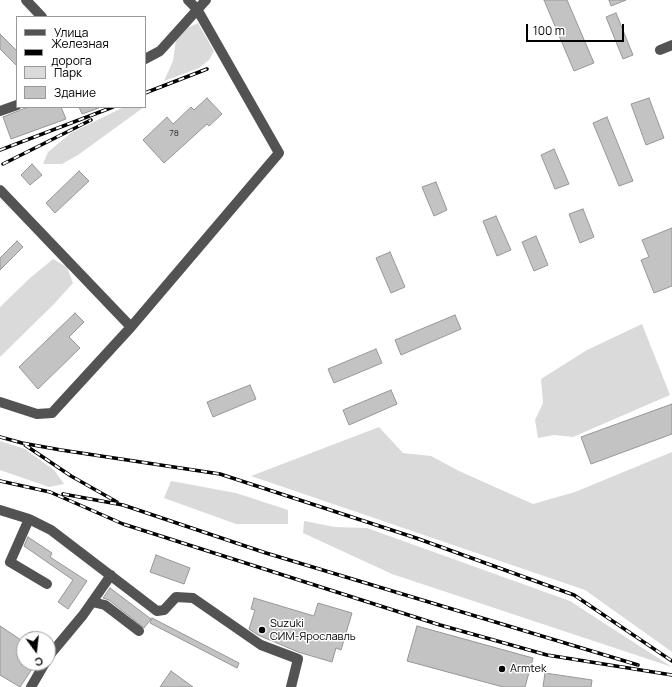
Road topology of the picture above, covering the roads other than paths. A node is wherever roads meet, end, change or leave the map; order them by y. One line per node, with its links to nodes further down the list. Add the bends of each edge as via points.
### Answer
1 (26, 0): 5 (street)
2 (188, 0): 4 (street)
3 (206, 0): 4 (street)
4 (197, 9): 8 (street, via 160,51); 12 (street, via 279,153)
5 (41, 16)
6 (672, 45): 7 (street)
7 (660, 50)
8 (146, 58)
9 (16, 105): 10 (street)
10 (0, 111)
11 (0, 190): 12 (street)
12 (131, 327): 13 (street, via 52,413 37,414)
13 (0, 402)
14 (0, 510): 15 (street)
15 (28, 519): 16 (street, via 51,530); 17 (street, via 10,562)
16 (111, 575): 18 (street); 23 (street, via 157,611 164,610 176,596 193,598 261,645 298,659)
17 (47, 584)
18 (92, 602): 19 (street, via 105,605); 20 (street)
19 (139, 631)
20 (56, 647)
21 (40, 671): 22 (street)
22 (30, 687)
23 (291, 687)

